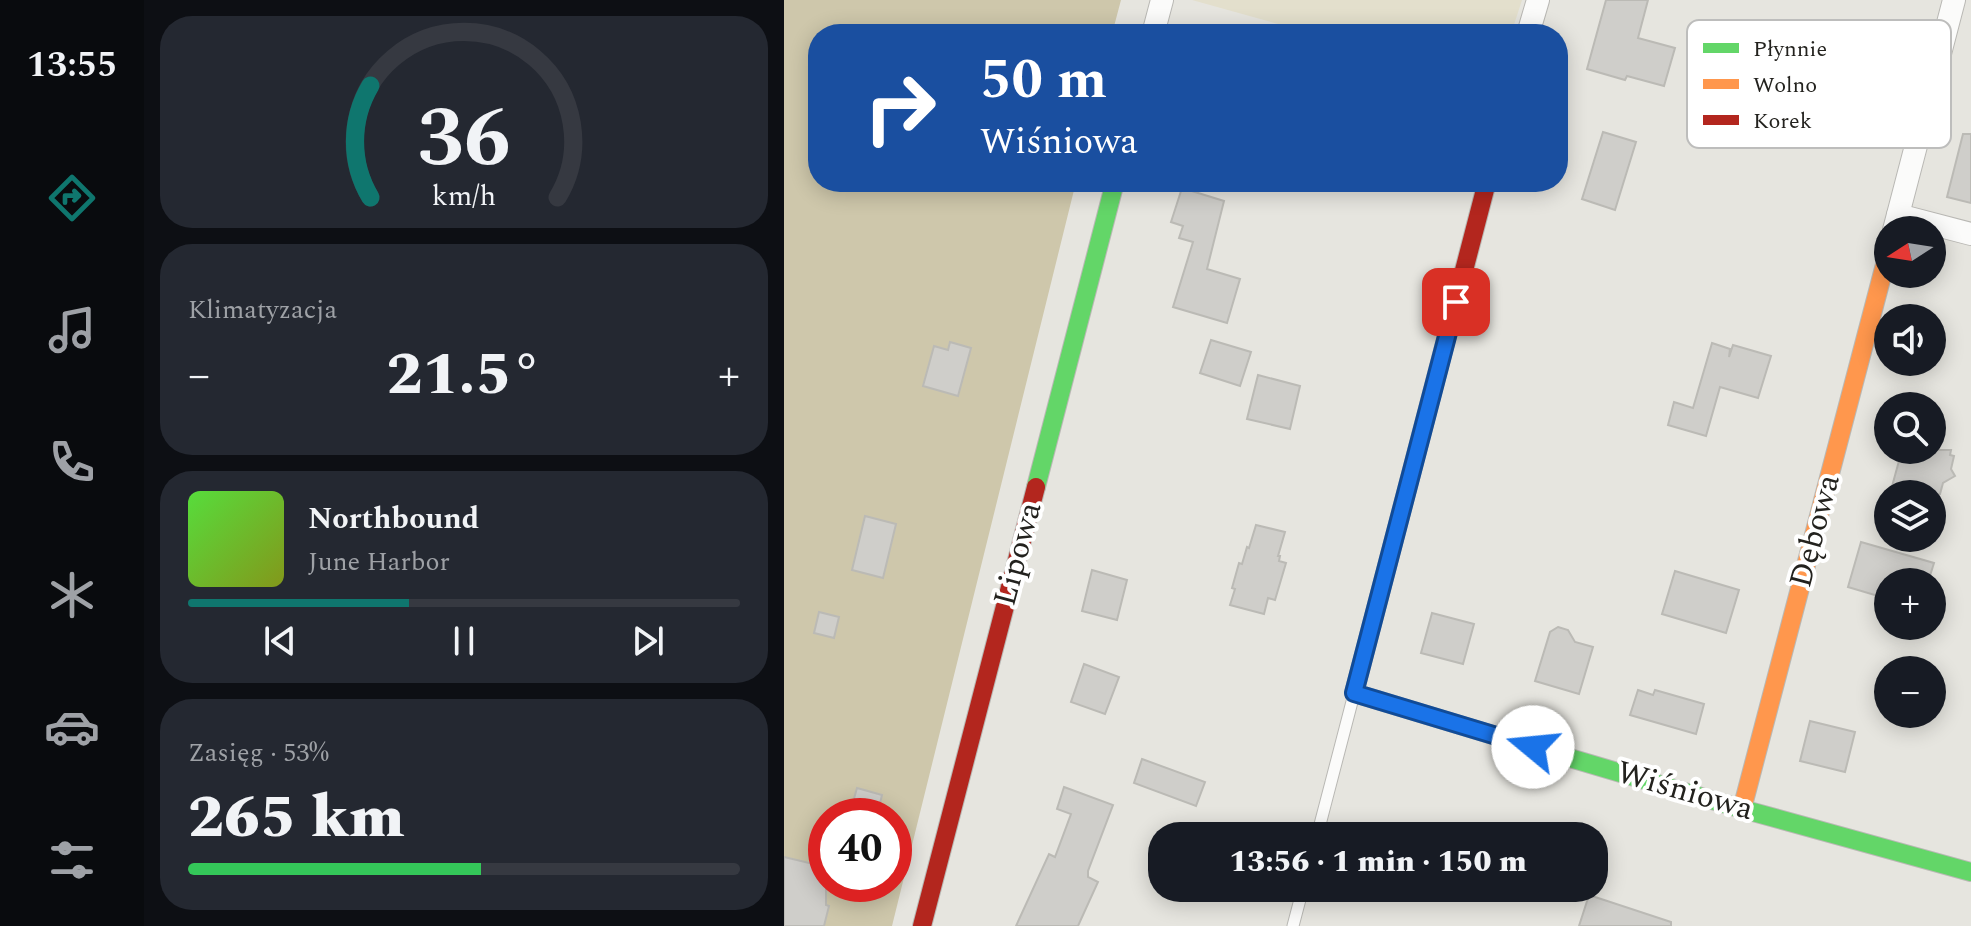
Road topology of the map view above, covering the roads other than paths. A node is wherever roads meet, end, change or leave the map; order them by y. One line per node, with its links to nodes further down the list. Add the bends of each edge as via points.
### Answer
1 (1162, 0): 5 (street)
2 (1538, 0): 6 (street)
3 (1954, 0): 4 (street)
4 (1949, 20)
5 (1156, 24)
6 (1531, 24)
7 (1916, 148): 10 (street)
8 (1112, 192): 19 (street, Lipowa)
9 (1484, 192): 14 (street)
10 (1898, 216)
11 (1946, 230): 12 (street)
12 (1971, 234)
13 (1879, 288): 15 (street, Dębowa)
14 (1354, 693): 15 (street, Wiśniowa); 16 (lane)
15 (1742, 809): 17 (street, Wiśniowa)
16 (1321, 822)
17 (1971, 872)
18 (1299, 902): 20 (lane)
19 (922, 926)
20 (1293, 926)

